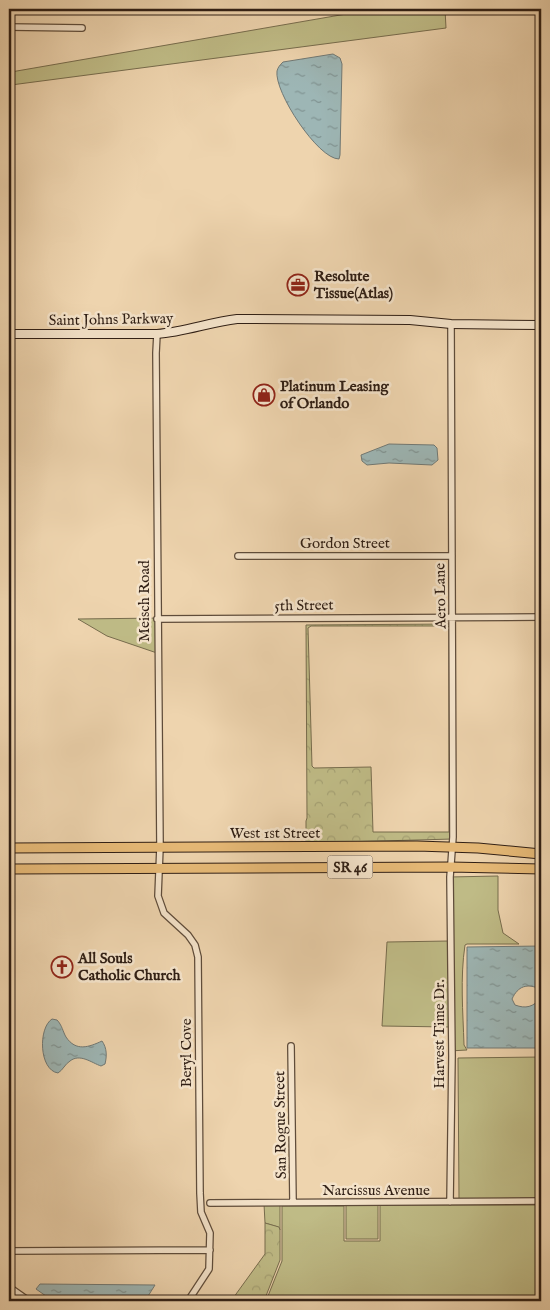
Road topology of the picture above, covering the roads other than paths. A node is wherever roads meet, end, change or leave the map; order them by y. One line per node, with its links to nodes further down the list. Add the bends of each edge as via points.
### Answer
1 (9, 27): 2 (street)
2 (82, 28)
3 (451, 324): 4 (street, Saint Johns Parkway); 6 (street, Saint Johns Parkway, via 410,320 237,319); 8 (street, Aero Lane)
4 (541, 325)
5 (9, 334): 6 (street, Saint Johns Parkway)
6 (158, 334): 11 (street, Meisch Road)
7 (238, 556): 8 (street, Gordon Street)
8 (452, 556): 10 (street, Aero Lane)
9 (541, 617): 10 (street, 5th Street)
10 (452, 618): 11 (street, 5th Street); 13 (street, Aero Lane)
11 (157, 619): 12 (street, Meisch Road)
12 (160, 847): 13 (main road, West 1st Street / SR 46); 14 (main road, West 1st Street / SR 46); 17 (street, Meisch Road)
13 (452, 847): 15 (main road, West 1st Street / SR 46); 16 (street, Aero Lane)
14 (9, 848)
15 (541, 854)
16 (450, 867): 17 (main road, SR 46); 18 (main road, SR 46); 22 (street, Harvest Time Dr.)
17 (158, 868): 19 (main road, SR 46); 26 (street, Beryl Cove, via 159,903 164,913 195,944 198,957 200,1193 201,1212 210,1233)
18 (541, 869)
19 (9, 870)
20 (291, 1046): 21 (street, San Rogue Street)
21 (294, 1202): 22 (street, Narcissus Avenue); 24 (street, Narcissus Avenue)
22 (450, 1202): 23 (street, Narcissus Avenue)
23 (541, 1202)
24 (210, 1203)
25 (9, 1250): 26 (street)
26 (210, 1250): 29 (street, Beryl Cove, via 209,1269)
27 (9, 1287): 28 (street)
28 (29, 1301)
29 (188, 1301)

